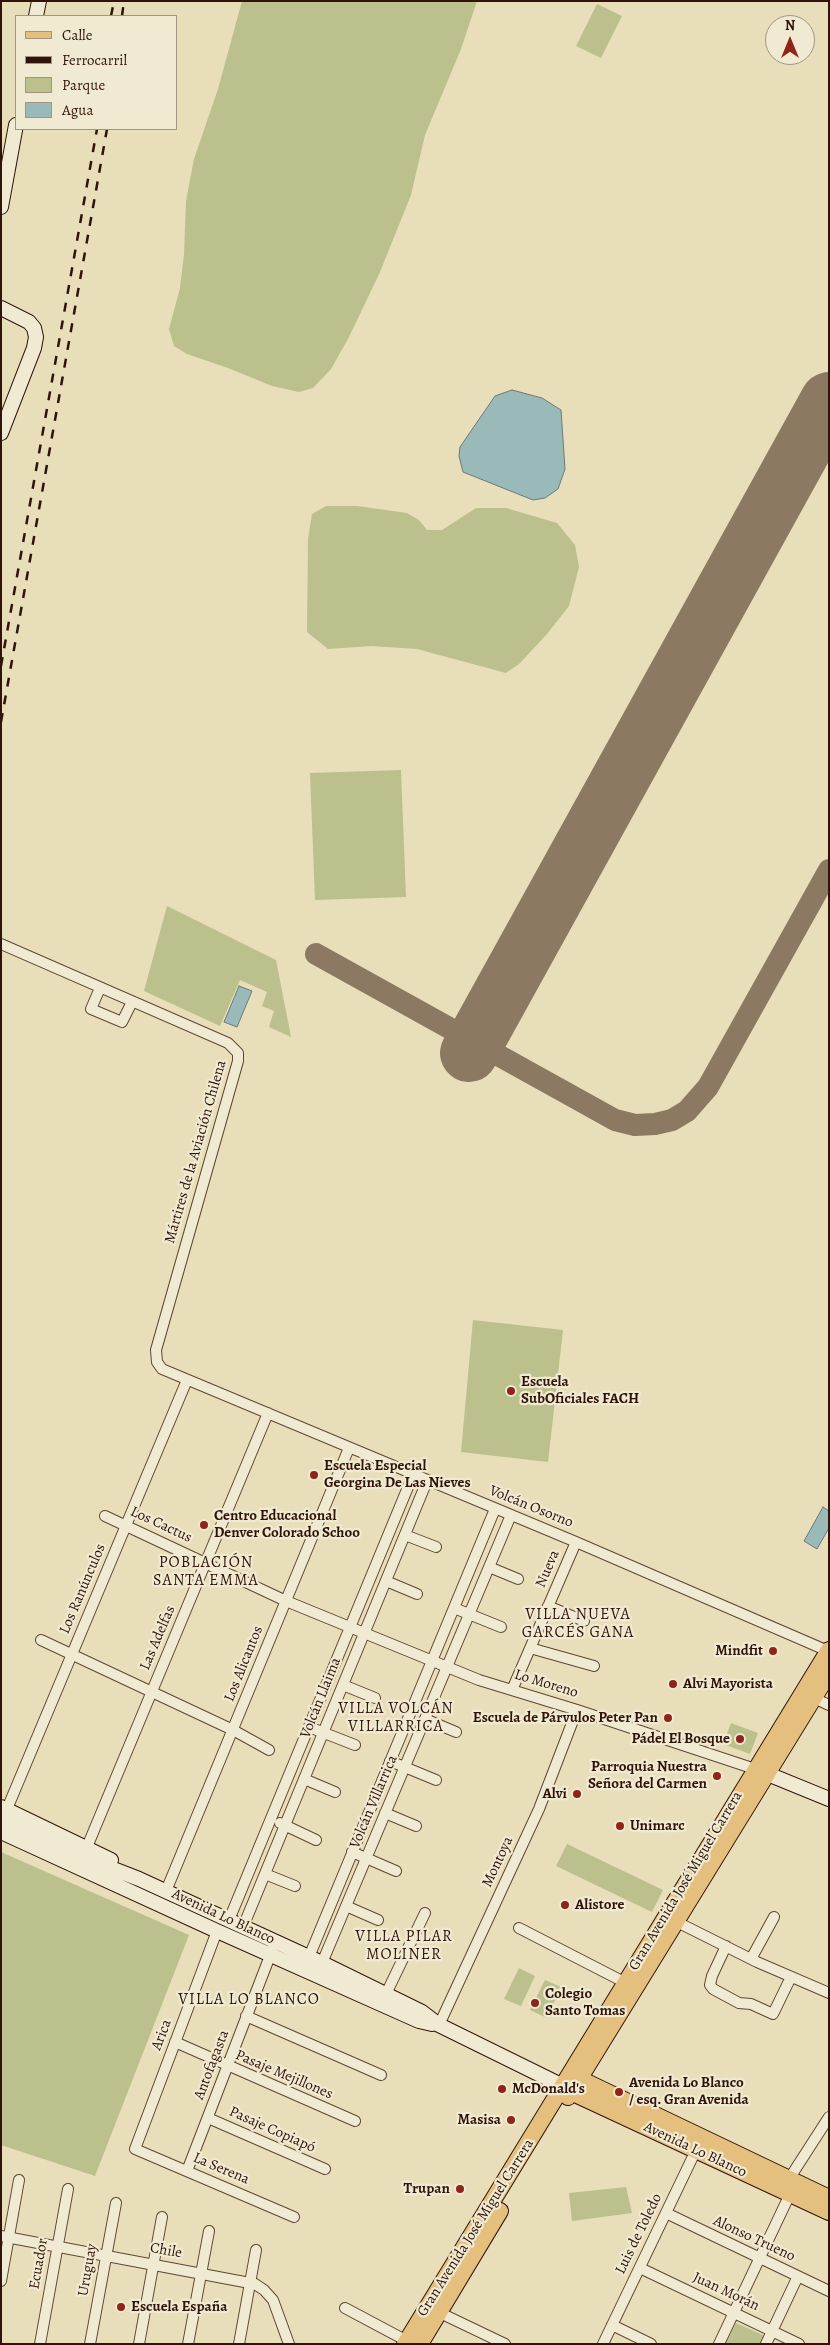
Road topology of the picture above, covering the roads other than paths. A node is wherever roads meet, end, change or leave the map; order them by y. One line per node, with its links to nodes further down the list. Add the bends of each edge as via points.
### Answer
1 (39, 1): 2 (main road)
2 (36, 15)
3 (15, 130): 4 (main road)
4 (1, 207)
5 (1, 308): 6 (main road, via 29,322 36,337)
6 (1, 434)
7 (1, 944): 8 (street, Mártires de la Aviación Chilena)
8 (100, 988): 9 (street, Mártires de la Aviación Chilena); 9 (street, via 91,1009 122,1022)
9 (132, 1002): 10 (street, Mártires de la Aviación Chilena, via 231,1044 238,1055 156,1350 157,1362)
10 (166, 1371): 11 (street, Volcán Osorno)
11 (186, 1380): 12 (street, Volcán Osorno); 19 (street, Los Ranúnculos)
12 (268, 1413): 13 (street, Volcán Osorno); 23 (street, Las Adelfas)
13 (349, 1448): 14 (street, Volcán Osorno); 28 (street, Los Alicantos)
14 (413, 1475): 15 (street, Volcán Osorno); 34 (street, Volcán Llaima)
15 (427, 1481): 16 (street, Volcán Osorno); 20 (street, Volcán Llaima)
16 (495, 1509): 17 (street, Volcán Osorno); 30 (street, Volcán Villarrica)
17 (511, 1515): 21 (street, Volcán Osorno); 24 (street, Volcán Villarrica)
18 (105, 1516): 19 (street, Los Cactus)
19 (126, 1526): 23 (street, Los Cactus); 39 (street, Los Ranúnculos)
20 (406, 1535): 22 (street); 26 (street, Volcán Llaima)
21 (576, 1542): 29 (street, Nueva); 38 (street, Volcán Osorno)
22 (436, 1547)
23 (206, 1563): 28 (street, Los Cactus); 46 (street, Las Adelfas)
24 (489, 1567): 25 (street); 31 (street, Volcán Villarrica)
25 (518, 1579)
26 (386, 1581): 27 (street); 35 (street, Volcán Llaima)
27 (417, 1594)
28 (286, 1601): 34 (street, Lo Moreno); 53 (street, Los Alicantos)
29 (551, 1607): 32 (street); 37 (street, Nueva)
30 (454, 1608): 31 (street); 40 (street, Volcán Villarrica)
31 (469, 1614): 33 (street); 41 (street, Volcán Villarrica)
32 (584, 1621)
33 (501, 1627)
34 (350, 1628): 35 (street, Lo Moreno); 52 (street, Volcán Llaima)
35 (364, 1634): 40 (street, Lo Moreno); 44 (street, Volcán Llaima)
36 (41, 1640): 39 (street)
37 (533, 1648): 42 (street); 45 (street, Nueva)
38 (828, 1651): 60 (main road, Gran Avenida José Miguel Carrera)
39 (72, 1655): 46 (street); 66 (street, Los Ranúnculos)
40 (432, 1660): 41 (street, Lo Moreno); 58 (street, Volcán Villarrica)
41 (447, 1666): 45 (street, Lo Moreno); 51 (street, Volcán Villarrica)
42 (594, 1666)
43 (829, 1673): 48 (main road, Gran Avenida José Miguel Carrera)
44 (343, 1684): 47 (street); 54 (street, Volcán Llaima)
45 (512, 1690): 50 (street, Lo Moreno)
46 (151, 1692): 53 (street); 72 (street, Las Adelfas)
47 (375, 1698)
48 (814, 1698): 49 (street); 60 (main road, Gran Avenida José Miguel Carrera)
49 (829, 1705)
50 (577, 1710): 60 (street, Lo Moreno); 100 (street, Montoya, via 539,1809)
51 (425, 1719): 55 (street); 59 (street, Volcán Villarrica)
52 (309, 1727): 54 (street); 67 (street, Volcán Llaima)
53 (233, 1730): 57 (street); 80 (street, Los Alicantos)
54 (324, 1732): 56 (street); 61 (street, Volcán Llaima)
55 (456, 1732)
56 (354, 1745)
57 (269, 1750)
58 (390, 1761): 59 (street); 73 (street, Volcán Villarrica)
59 (405, 1767): 62 (street); 65 (street, Volcán Villarrica)
60 (761, 1770): 64 (main road, Lo Moreno); 86 (main road, Gran Avenida José Miguel Carrera); 96 (main road, Gran Avenida José Miguel Carrera)
61 (304, 1779): 63 (street); 68 (street, Volcán Llaima)
62 (436, 1780)
63 (335, 1792)
64 (829, 1799)
65 (385, 1813): 69 (street); 74 (street, Volcán Villarrica)
66 (3, 1818): 72 (main road); 77 (main road, Avenida Lo Blanco, via 98,1864); 79 (main road, Avenida Lo Blanco)
67 (272, 1820): 68 (street); 84 (street, Volcán Llaima)
68 (285, 1826): 70 (street); 76 (street, Volcán Llaima)
69 (416, 1826)
70 (316, 1840)
71 (1, 1841): 79 (main road, via 73,1875)
72 (87, 1847): 77 (main road)
73 (352, 1852): 74 (street); 92 (street, Volcán Villarrica)
74 (366, 1858): 75 (street); 81 (street, Volcán Villarrica)
75 (396, 1871)
76 (265, 1874): 78 (street); 87 (street, Volcán Llaima)
77 (139, 1879): 80 (main road, Avenida Lo Blanco)
78 (295, 1886)
79 (134, 1892): 89 (main road, Avenida Lo Blanco)
80 (166, 1892): 84 (main road, Avenida Lo Blanco)
81 (346, 1906): 85 (street); 94 (street, Volcán Villarrica)
82 (425, 1913): 98 (street)
83 (774, 1917): 93 (street)
84 (229, 1920): 87 (main road, Avenida Lo Blanco)
85 (378, 1920)
86 (677, 1922): 90 (street); 104 (main road, Gran Avenida José Miguel Carrera)
87 (243, 1927): 91 (main road, Avenida Lo Blanco)
88 (519, 1928): 96 (street)
89 (217, 1931): 91 (main road, Avenida Lo Blanco); 101 (street, Arica)
90 (726, 1946): 93 (street); 95 (street, via 710,1986 739,2003 751,2004 773,2014)
91 (273, 1948): 92 (main road, Avenida Lo Blanco); 99 (street, Antofagasta); 100 (main road, Avenida Lo Blanco, via 419,2021)
92 (309, 1957): 94 (main road, Avenida Lo Blanco)
93 (751, 1959): 95 (street)
94 (322, 1963): 98 (main road, Avenida Lo Blanco)
95 (791, 1977): 97 (street)
96 (624, 1982): 104 (main road, Gran Avenida José Miguel Carrera)
97 (829, 1993)
98 (386, 1994): 100 (main road, Avenida Lo Blanco, via 429,2015)
99 (246, 2016): 102 (street, Antofagasta); 103 (street)
100 (439, 2025): 104 (main road, Avenida Lo Blanco)
101 (175, 2042): 102 (street, Pasaje Mejillones); 110 (street, Arica)
102 (227, 2066): 106 (street, Antofagasta); 107 (street, Pasaje Mejillones)
103 (381, 2076)
104 (572, 2086): 109 (main road, Avenida Lo Blanco); 136 (main road, Gran Avenida José Miguel Carrera)
105 (829, 2117): 108 (street)
106 (208, 2118): 111 (street, Pasaje Copiapó); 112 (street, Antofagasta)
107 (354, 2121)
108 (825, 2131): 114 (street)
109 (699, 2144): 114 (main road, Avenida Lo Blanco); 119 (street, Luis de Toledo)
110 (135, 2149): 112 (street, La Serena)
111 (325, 2169)
112 (187, 2172): 121 (street, La Serena)
113 (19, 2180): 123 (street)
114 (790, 2186): 116 (main road, Avenida Lo Blanco); 118 (main road, Avenida Lo Blanco); 127 (street)
115 (68, 2189): 124 (street, Ecuador)
116 (829, 2198)
117 (116, 2202): 126 (street, Uruguay)
118 (829, 2212)
119 (666, 2213): 127 (street, Alonso Trueno); 129 (street, Luis de Toledo)
120 (162, 2217): 128 (street)
121 (294, 2217)
122 (209, 2231): 130 (street)
123 (5, 2236): 124 (street, Chile); 132 (street)
124 (57, 2247): 126 (street, Chile); 141 (street, Ecuador)
125 (256, 2250): 133 (street)
126 (106, 2256): 128 (street, Chile); 142 (street, Uruguay)
127 (760, 2258): 131 (street, Alonso Trueno); 137 (street)
128 (154, 2264): 130 (street, Chile); 143 (street)
129 (640, 2268): 137 (street, Juan Morán); 138 (street, Luis de Toledo)
130 (201, 2273): 133 (street, Chile); 144 (street)
131 (798, 2276): 134 (street, Alonso Trueno); 139 (street)
132 (1, 2281)
133 (250, 2282): 145 (street); 146 (street, Chile, via 273,2300)
134 (829, 2291)
135 (345, 2308): 140 (street)
136 (433, 2310): 140 (main road, Gran Avenida José Miguel Carrera); 147 (street)
137 (734, 2313): 139 (street, Juan Morán); 150 (street)
138 (612, 2325): 148 (street, Luis de Toledo); 149 (street)
139 (772, 2331): 151 (street); 152 (street, Juan Morán)
140 (410, 2343)
141 (40, 2344)
142 (90, 2344)
143 (139, 2344)
144 (188, 2344)
145 (239, 2344)
146 (289, 2344)
147 (505, 2344)
148 (604, 2344)
149 (652, 2344)
150 (719, 2344)
151 (766, 2344)
152 (799, 2344)

